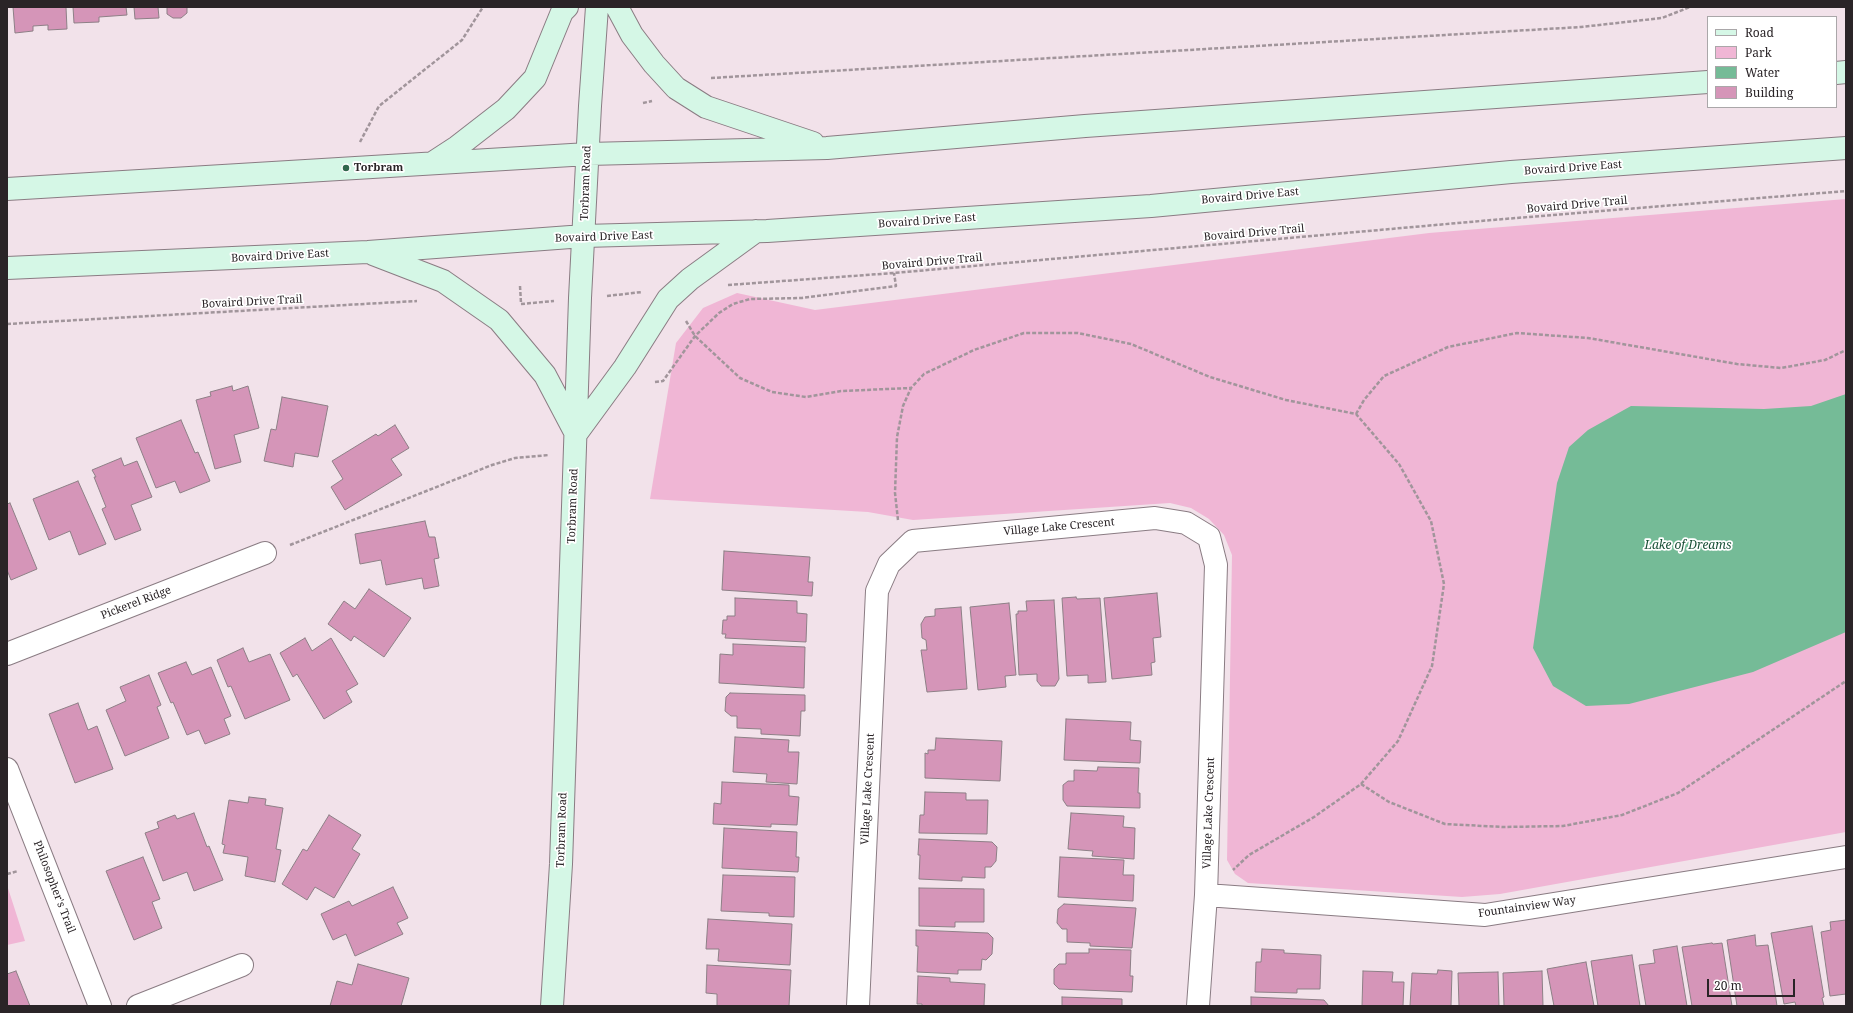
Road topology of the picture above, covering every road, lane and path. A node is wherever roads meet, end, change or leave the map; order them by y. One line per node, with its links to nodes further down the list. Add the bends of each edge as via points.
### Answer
1 (483, 7): 12 (path, via 462,40 379,106)
2 (567, 7): 11 (main road, via 562,12 535,78 506,110)
3 (598, 7): 10 (main road, Torbram Road)
4 (617, 7): 7 (main road, via 632,35)
5 (1690, 7): 7 (path, via 1662,18 1581,27 710,78)
6 (1707, 82): 8 (main road, via 1101,125)
7 (676, 88): 8 (main road, via 706,107)
8 (827, 148): 10 (main road)
9 (1846, 148): 15 (main road, Bovaird Drive East, via 1512,172 1151,206)
10 (588, 154): 11 (main road); 16 (main road, Torbram Road)
11 (432, 163): 12 (main road)
12 (346, 168): 13 (main road)
13 (7, 189)
14 (1846, 191): 19 (path, Bovaird Drive Trail)
15 (756, 231): 16 (main road, Bovaird Drive East); 31 (main road, via 690,279 668,299)
16 (584, 236): 17 (main road, Bovaird Drive East); 31 (main road, Torbram Road)
17 (368, 252): 18 (main road, Bovaird Drive East); 31 (main road, via 443,281 499,320 545,375)
18 (7, 268)
19 (894, 273): 21 (path, Bovaird Drive Trail); 26 (path, via 896,286 802,298 750,299 733,304 719,313)
20 (520, 286): 23 (path)
21 (722, 286)
22 (419, 301): 25 (path, Bovaird Drive Trail)
23 (521, 304)
24 (685, 317): 26 (path)
25 (7, 324)
26 (695, 336): 28 (path, via 663,381); 29 (path, via 740,378 772,392 806,397 841,391)
27 (1846, 350): 30 (path, via 1825,360 1781,368 1737,364 1588,338 1517,334 1448,347 1384,376)
28 (656, 382)
29 (911, 388)
30 (1356, 414)
31 (576, 444): 32 (path, via 492,465); 42 (main road, Torbram Road, via 561,864)
32 (265, 553): 33 (street, Pickerel Ridge)
33 (7, 654)
34 (1846, 681): 36 (path, via 1678,793 1622,815 1563,826 1503,827 1444,824 1390,802)
35 (7, 769): 40 (street, Philosopher's Trail)
36 (1361, 784)
37 (1846, 857): 38 (street, Fountainview Way, via 1485,915)
38 (1206, 895): 43 (street, Village Lake Crescent, via 1216,565 1209,538 1186,523 1156,518 913,541 889,564 877,591); 44 (street, Village Lake Crescent)
39 (242, 965): 41 (street)
40 (100, 1006)
41 (138, 1006)
42 (552, 1006)
43 (858, 1006)
44 (1198, 1006)

